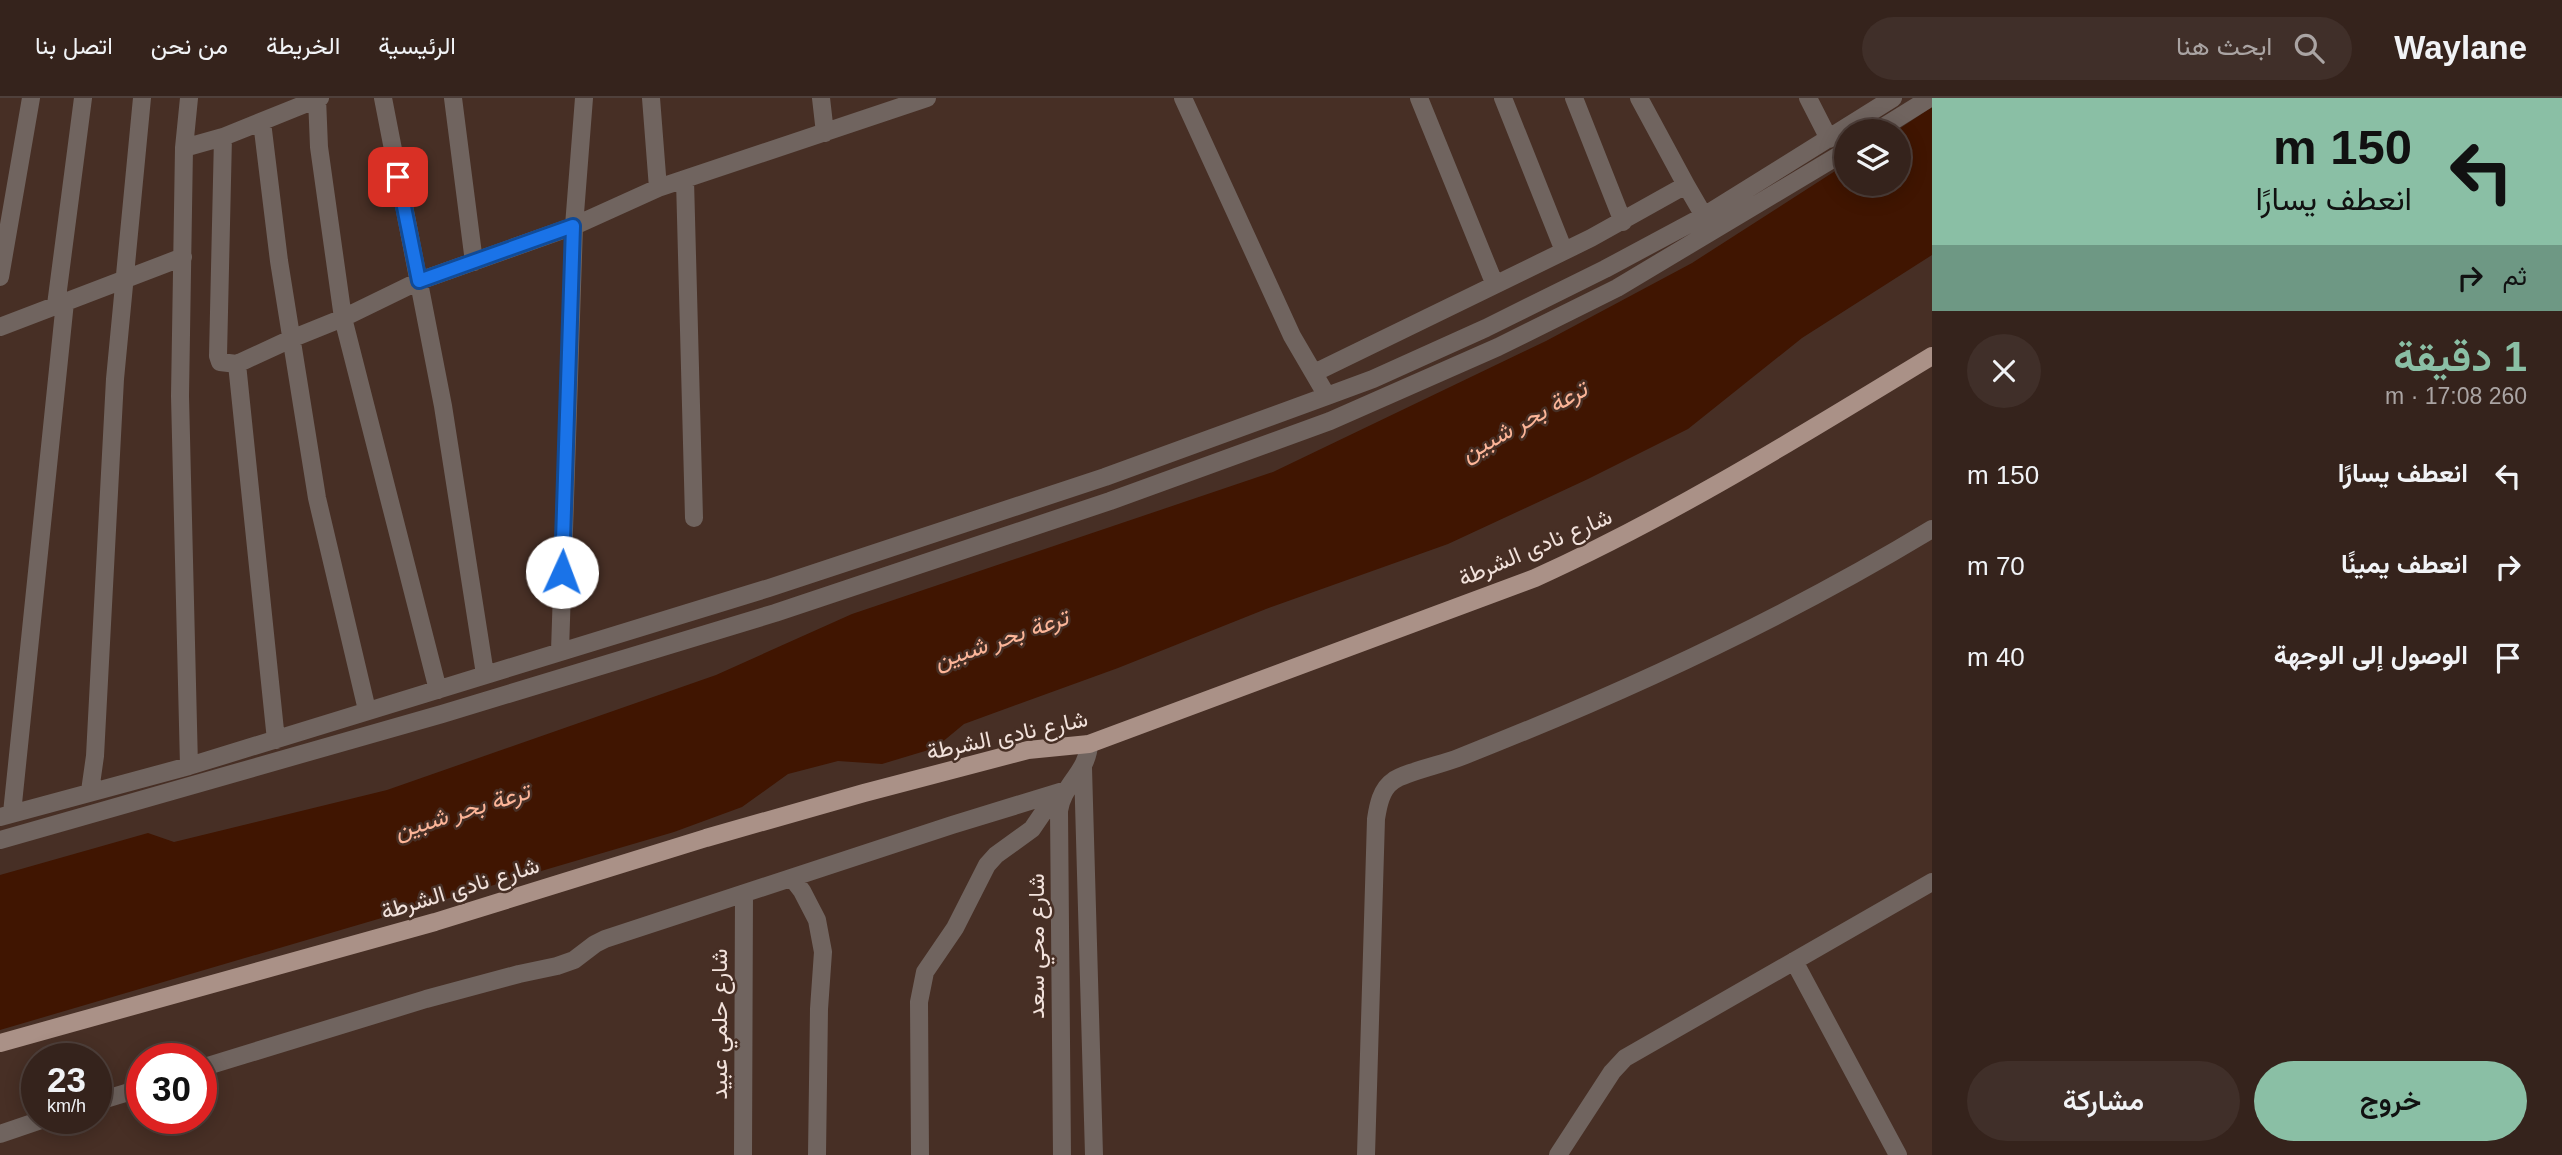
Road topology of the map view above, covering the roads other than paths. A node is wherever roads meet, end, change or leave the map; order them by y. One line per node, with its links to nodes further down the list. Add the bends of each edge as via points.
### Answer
1 (31, 98): 36 (street)
2 (83, 98): 40 (street)
3 (142, 98): 37 (street)
4 (189, 98): 25 (street)
5 (318, 98): 21 (street); 41 (street, via 319,147)
6 (383, 98): 38 (street)
7 (453, 98): 35 (street)
8 (584, 98): 32 (street)
9 (651, 98): 29 (street)
10 (821, 98): 22 (street)
11 (1184, 98): 46 (street, via 1292,336)
12 (1419, 98): 39 (street)
13 (1503, 98): 33 (street)
14 (1574, 98): 31 (street)
15 (1639, 98): 28 (street)
16 (1808, 98): 24 (street)
17 (1930, 98): 20 (street)
18 (917, 100): 22 (street)
19 (1883, 101): 24 (street)
20 (1896, 119)
21 (262, 122): 23 (street); 43 (street)
22 (825, 133): 27 (street)
23 (223, 138): 25 (street); 45 (street, via 217,350 220,362)
24 (1829, 139): 30 (street)
25 (184, 148): 34 (street)
26 (1834, 158): 61 (street, via 1617,288 1330,421 1110,501 775,613)
27 (685, 180): 29 (street); 48 (street)
28 (1686, 185): 30 (street); 31 (street)
29 (658, 188): 32 (street)
30 (1704, 216): 47 (street, via 1486,328)
31 (1623, 222): 33 (street)
32 (573, 226): 35 (street); 50 (street)
33 (1564, 251): 39 (street)
34 (183, 257): 37 (street); 56 (street, via 180,396)
35 (474, 262): 38 (street)
36 (0, 277)
37 (126, 279): 40 (street); 59 (street, via 114,392)
38 (419, 281): 41 (street); 51 (street)
39 (1495, 285): 46 (street)
40 (61, 303): 42 (street); 60 (street)
41 (343, 318): 43 (street); 52 (street)
42 (0, 327)
43 (291, 339): 45 (street); 53 (street, via 317,498)
44 (1932, 356): 55 (main road, شارع نادى الشرطة, via 1700,495 1577,559)
45 (237, 364): 54 (street)
46 (1314, 373): 47 (street)
47 (1327, 396): 50 (street, via 942,532)
48 (694, 518)
49 (1932, 529): 75 (street, via 1788,609 1682,661 1557,718 1393,780 1376,819)
50 (560, 651): 51 (street)
51 (485, 674): 52 (street)
52 (438, 690): 53 (street)
53 (367, 710): 54 (street)
54 (276, 740): 56 (street)
55 (1089, 744): 57 (street, شارع محي سعد); 66 (main road, شارع نادى الشرطة, via 1028,750 864,793 435,922)
56 (189, 766): 59 (street)
57 (1083, 768): 58 (street, شارع محي سعد); 74 (street)
58 (1066, 790): 62 (street); 72 (street, via 1032,829 987,865 955,928 925,972 919,1002); 73 (street, شارع محي سعد, via 1059,811)
59 (90, 791): 60 (street)
60 (6, 815)
61 (0, 840)
62 (792, 878): 64 (street); 71 (street, via 811,905 823,952)
63 (1932, 882): 65 (street)
64 (744, 894): 67 (street, via 605,939 557,966 426,999); 70 (street, شارع حلمي عبيد)
65 (1794, 961): 76 (street, via 1625,1058); 77 (street)
66 (0, 1044)
67 (217, 1063)
68 (21, 1127): 69 (street)
69 (0, 1134)
70 (743, 1155)
71 (817, 1155)
72 (920, 1155)
73 (1062, 1155)
74 (1094, 1155)
75 (1366, 1155)
76 (1558, 1155)
77 (1898, 1155)

